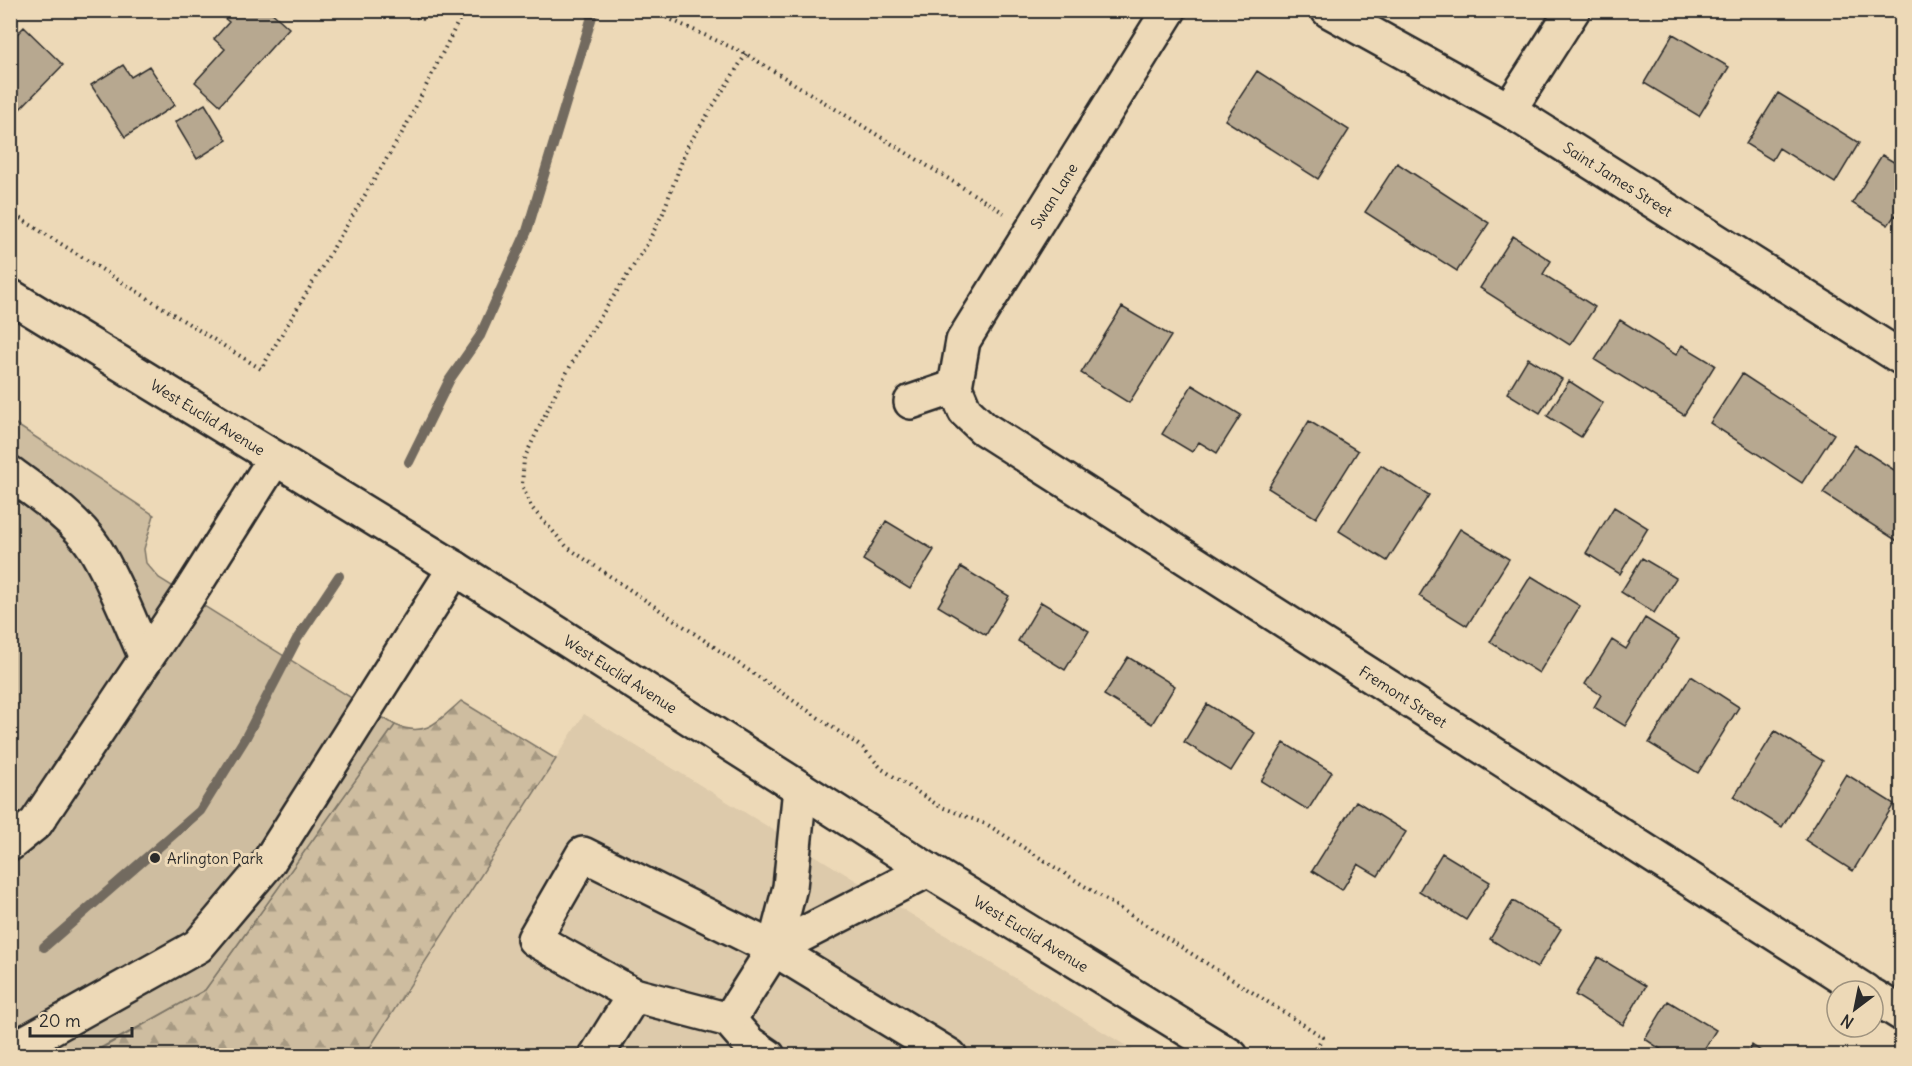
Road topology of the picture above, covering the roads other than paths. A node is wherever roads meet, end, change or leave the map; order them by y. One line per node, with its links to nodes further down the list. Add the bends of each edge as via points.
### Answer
1 (1169, 10): 7 (street, Swan Lane, via 963,341)
2 (1328, 10): 4 (street, Saint James Street)
3 (1573, 10): 4 (street)
4 (1509, 110): 6 (street, Saint James Street)
5 (10, 296): 9 (street, West Euclid Avenue)
6 (1902, 358)
7 (955, 387): 8 (street); 17 (street, Fremont Street, via 964,411 983,428)
8 (910, 402)
9 (275, 458): 11 (street, West Euclid Avenue); 12 (street)
10 (10, 473): 12 (street, via 63,513 93,546)
11 (455, 568): 13 (street, West Euclid Avenue); 22 (street, via 268,863 198,946)
12 (146, 657): 14 (street, via 36,823)
13 (800, 788): 15 (street, West Euclid Avenue); 16 (street, via 790,886)
14 (10, 844)
15 (928, 870): 16 (street); 26 (street, West Euclid Avenue)
16 (774, 949): 18 (street, via 582,854 534,939); 21 (street); 25 (street)
17 (1846, 979)
18 (634, 995): 21 (street); 23 (street)
19 (1885, 1003): 20 (street)
20 (1902, 1014)
21 (729, 1020): 24 (street, via 748,1043)
22 (10, 1051)
23 (596, 1056)
24 (768, 1056)
25 (950, 1056)
26 (1231, 1056)

